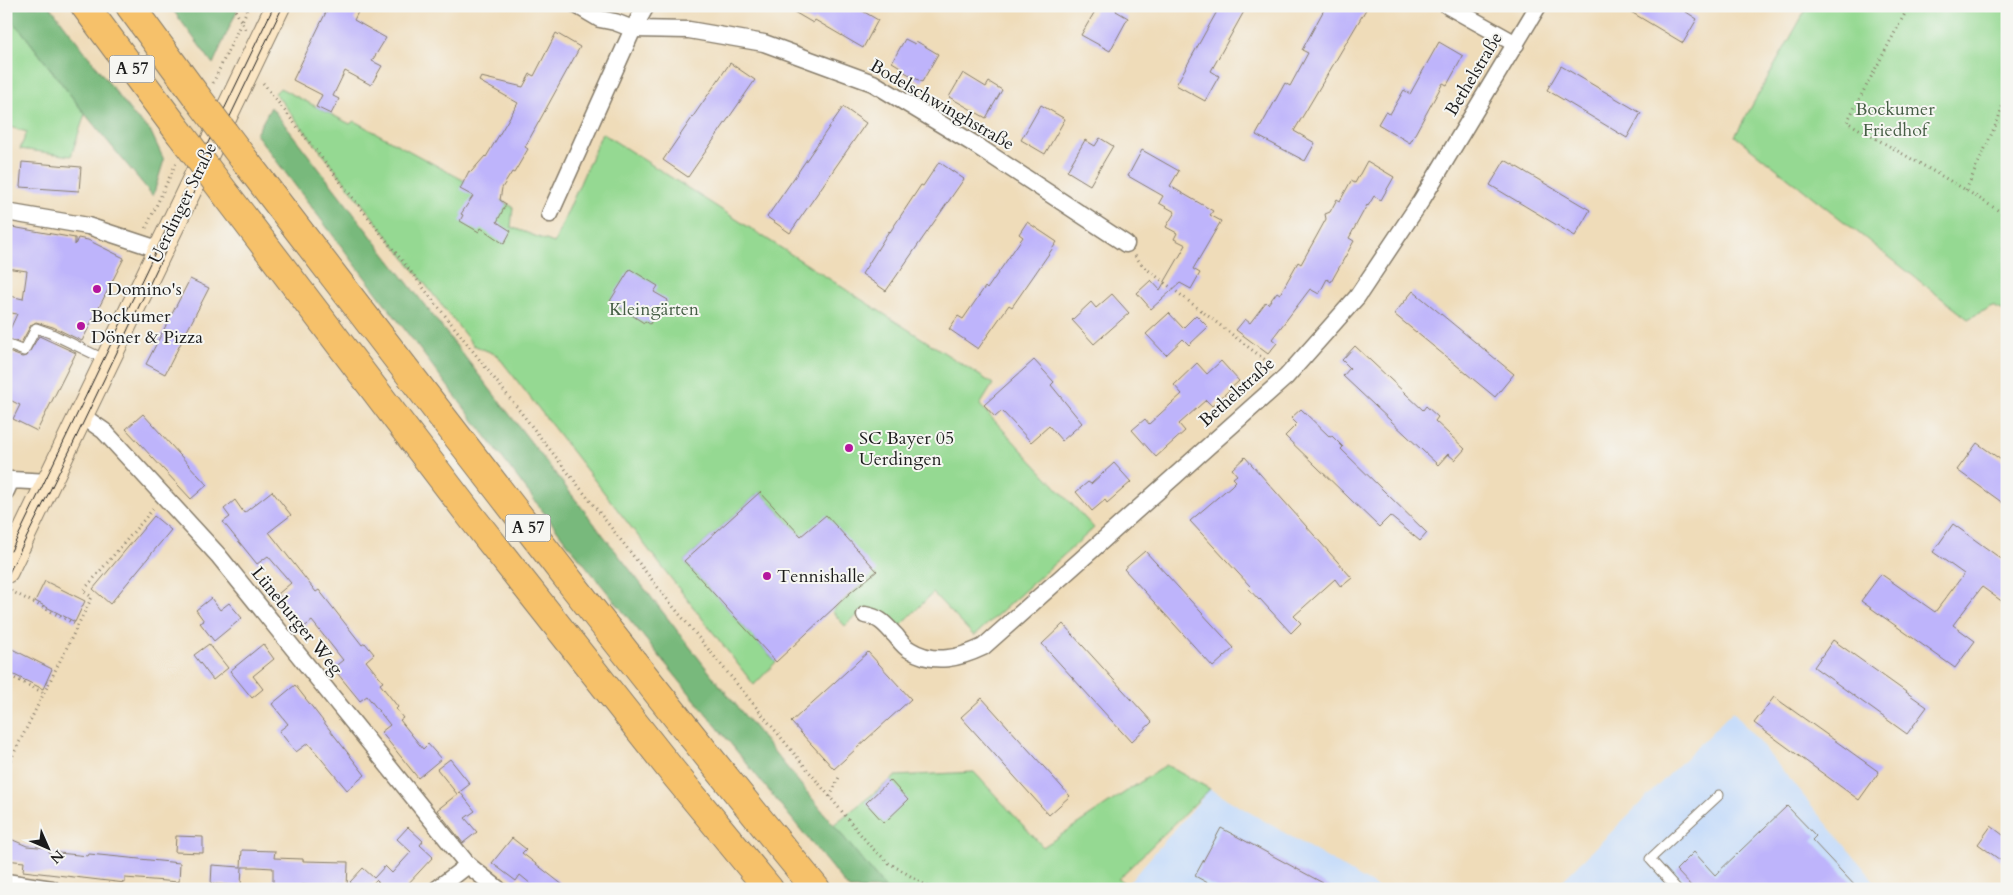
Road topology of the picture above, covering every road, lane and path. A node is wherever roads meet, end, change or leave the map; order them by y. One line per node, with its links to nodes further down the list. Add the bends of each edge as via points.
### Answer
1 (86, 6): 41 (highway, A 57, bridge, via 473,519)
2 (130, 6): 42 (highway, A 57, bridge, via 499,491 700,749)
3 (278, 6): 11 (street, Uerdinger Straße)
4 (578, 6): 9 (street, Bodelschwinghstraße, via 600,19)
5 (646, 6): 9 (street)
6 (1448, 6): 10 (street)
7 (1538, 6): 10 (street, Bethelstraße)
8 (1909, 6): 13 (path, via 1847,122)
9 (633, 29): 15 (street); 17 (street, Bodelschwinghstraße, via 689,30 764,43 873,83 974,144)
10 (1516, 44): 21 (street, Bethelstraße, via 1421,201 1357,297)
11 (248, 68): 18 (street, Uerdinger Straße); 35 (path, via 253,70 667,599)
12 (2007, 92): 13 (path, via 1998,120)
13 (1966, 190): 16 (path)
14 (6, 212): 18 (street, via 88,226)
15 (550, 214)
16 (2007, 216)
17 (1126, 244): 21 (path, via 1143,266)
18 (161, 250): 20 (street, Uerdinger Straße)
19 (6, 344): 20 (lane, via 24,351 36,328)
20 (108, 361): 22 (street, Uerdinger Straße)
21 (1286, 377): 28 (street, Bethelstraße, via 983,647 946,660 925,656 909,650 878,617)
22 (82, 415): 23 (street, Uerdinger Straße); 25 (street, Lüneburger Weg, via 104,431)
23 (50, 482): 24 (street, via 11,480); 26 (street, Uerdinger Straße)
24 (6, 491)
25 (165, 496): 29 (path, via 83,591 92,597); 36 (street, Lüneburger Weg, via 218,555)
26 (6, 571)
27 (6, 588): 29 (path)
28 (866, 615)
29 (77, 625): 31 (path)
30 (6, 674): 31 (path)
31 (44, 693): 32 (path)
32 (6, 768)
33 (840, 775): 35 (path)
34 (1719, 795): 44 (lane, via 1650,859)
35 (830, 797): 43 (path, via 889,863)
36 (468, 865): 39 (street); 40 (street, Lüneburger Weg)
37 (6, 882): 38 (street)
38 (52, 889)
39 (437, 889)
40 (498, 889)
41 (770, 889)
42 (816, 889)
43 (932, 889)
44 (1677, 889)

